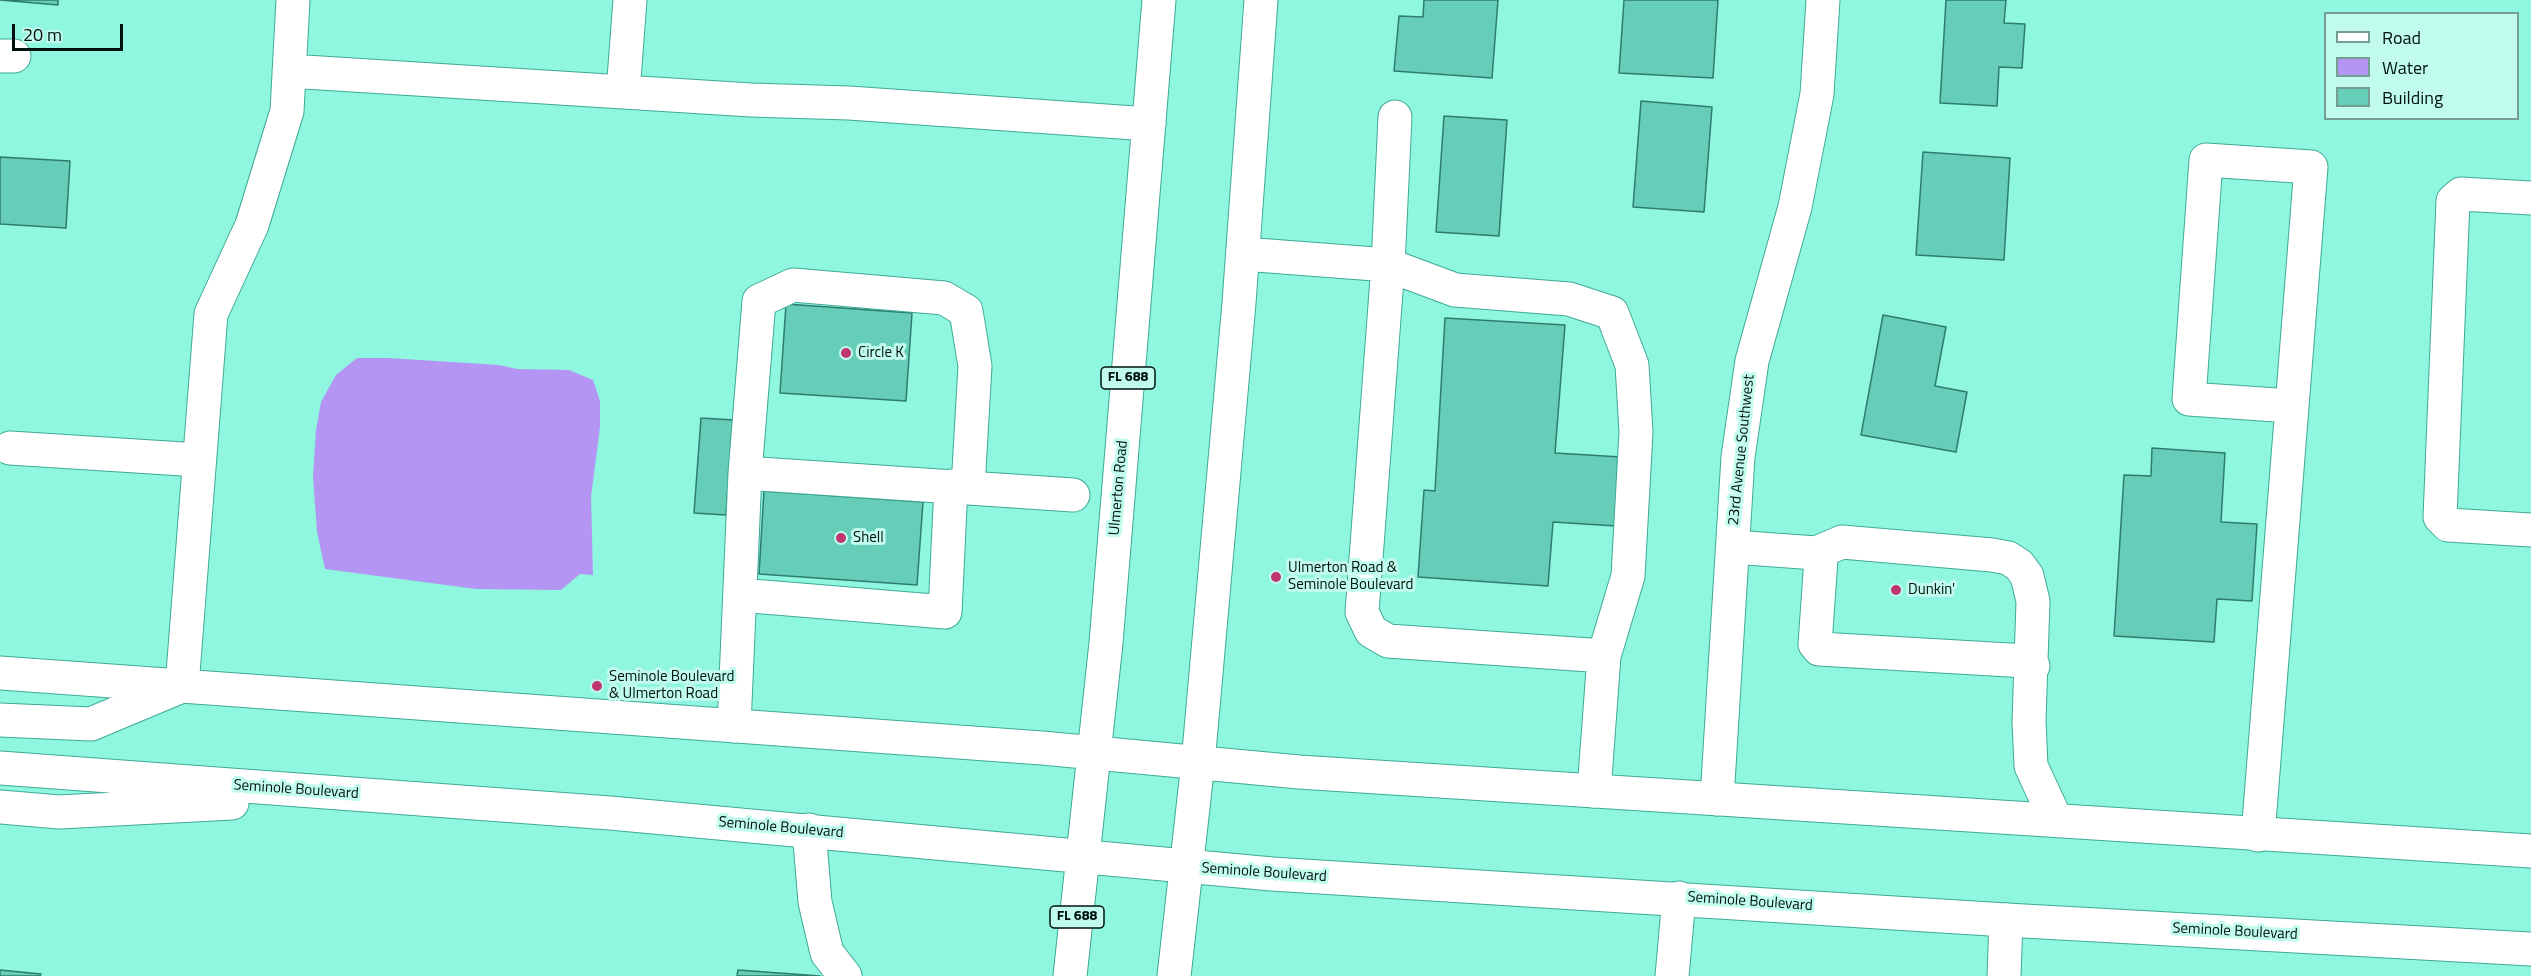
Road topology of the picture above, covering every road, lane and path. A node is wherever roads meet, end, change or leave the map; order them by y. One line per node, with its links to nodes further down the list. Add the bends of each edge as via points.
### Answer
1 (293, 0): 6 (main road)
2 (630, 0): 7 (main road)
3 (1159, 0): 9 (main road, Ulmerton Road / FL 688)
4 (1261, 0): 11 (main road)
5 (1822, 0): 20 (main road, 23rd Avenue Southwest, via 1815,106 1795,207 1752,361 1738,457)
6 (289, 71): 7 (main road); 15 (main road, via 287,111 252,225 211,314)
7 (623, 92): 9 (main road)
8 (1395, 117): 12 (main road)
9 (1149, 124): 29 (main road, Ulmerton Road / FL 688)
10 (2531, 198): 19 (main road, via 2461,194 2453,201 2440,518 2448,525)
11 (1243, 254): 12 (main road); 30 (main road)
12 (1388, 265): 23 (main road, via 1455,290 1569,299 1612,313 1632,364 1636,432 1628,576); 23 (main road, via 1362,612 1371,631 1388,641)
13 (2291, 406): 13 (main road, via 2311,167 2206,160 2189,399); 38 (main road)
14 (10, 448): 15 (main road)
15 (199, 460): 26 (main road)
16 (745, 473): 17 (main road); 17 (main road, via 759,301 793,285 944,298 966,311 975,366); 22 (main road)
17 (959, 487): 18 (main road); 22 (main road, via 945,612)
18 (1073, 495)
19 (2531, 530)
20 (1733, 547): 21 (main road); 34 (main road, 23rd Avenue Southwest)
21 (1816, 553): 24 (main road, via 1842,542 2008,558 2023,570 2031,590); 24 (main road, via 1821,559 1815,644 1819,649 2027,661)
22 (740, 595): 28 (main road)
23 (1604, 656): 32 (main road)
24 (2033, 666): 36 (main road, via 2031,766)
25 (0, 673): 26 (main road)
26 (182, 686): 27 (main road, via 92,724); 28 (main road)
27 (0, 720)
28 (734, 726): 29 (main road)
29 (1095, 753): 30 (main road); 40 (main road, Ulmerton Road / FL 688)
30 (1198, 763): 32 (main road); 41 (main road)
31 (0, 768): 33 (main road, Seminole Boulevard)
32 (1594, 791): 34 (main road)
33 (369, 796): 35 (main road, via 59,812); 37 (main road, Seminole Boulevard)
34 (1717, 800): 36 (main road)
35 (0, 807)
36 (2056, 820): 38 (main road)
37 (809, 830): 40 (main road, Seminole Boulevard); 45 (main road, via 815,902 827,953)
38 (2258, 835): 39 (main road)
39 (2531, 851)
40 (1083, 857): 41 (main road, Seminole Boulevard); 46 (main road, Ulmerton Road / FL 688)
41 (1186, 867): 42 (main road, Seminole Boulevard); 47 (main road)
42 (1679, 898): 43 (main road, Seminole Boulevard); 48 (main road)
43 (2006, 920): 44 (main road, Seminole Boulevard); 49 (main road)
44 (2531, 949)
45 (845, 976)
46 (1070, 976)
47 (1174, 976)
48 (1672, 976)
49 (2004, 976)

